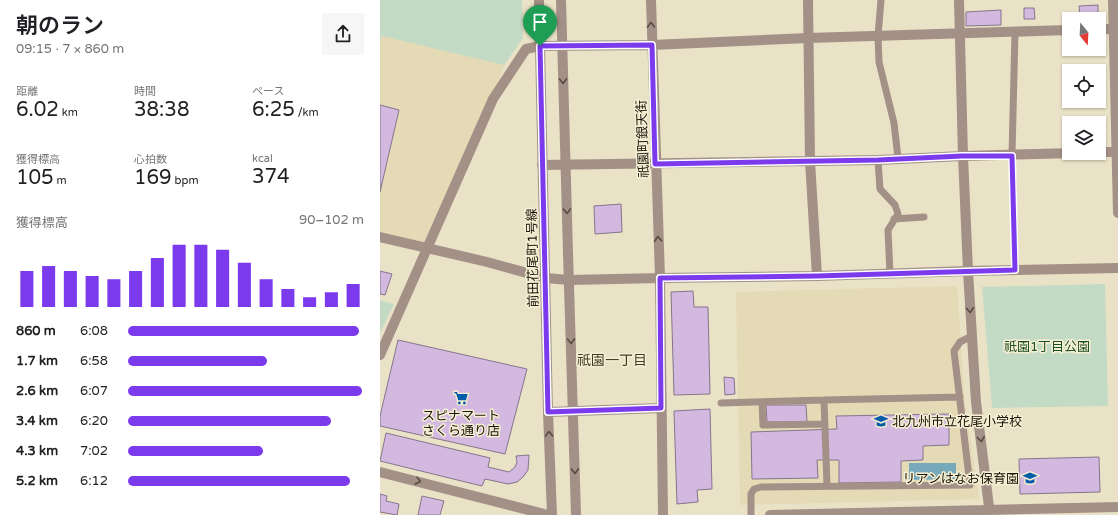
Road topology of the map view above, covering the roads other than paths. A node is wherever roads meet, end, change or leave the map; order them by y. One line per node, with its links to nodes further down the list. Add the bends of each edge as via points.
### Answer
1 (539, 0): 16 (street, 前田花尾町1号線)
2 (561, 0): 14 (street)
3 (651, 0): 15 (street, 祇園町銀天街, one-way to 3)
4 (808, 0): 13 (street)
5 (881, 0): 12 (lane)
6 (959, 0): 11 (street)
7 (1113, 0): 8 (street)
8 (1116, 29): 18 (street)
9 (1062, 30): 10 (street)
10 (1015, 32): 11 (street); 21 (lane)
11 (960, 33): 12 (street); 20 (street)
12 (878, 36): 13 (street); 22 (lane, via 879,62 894,122)
13 (808, 38): 15 (street); 24 (street)
14 (562, 45): 15 (street); 16 (street); 27 (street, one-way to 27)
15 (652, 45): 25 (street, 祇園町銀天街)
16 (540, 46): 26 (street, 前田花尾町1号線); 32 (street, via 526,49 493,99)
17 (1106, 152): 18 (street)
18 (1116, 152): 28 (street)
19 (1062, 154): 21 (street)
20 (962, 156): 21 (street); 22 (street); 35 (street)
21 (1012, 156): 34 (lane)
22 (898, 158): 23 (street)
23 (878, 160): 24 (street); 30 (lane, via 880,189 896,205 898,214)
24 (810, 161): 25 (street); 37 (street)
25 (655, 164): 27 (street); 39 (street, 祇園町銀天街, one-way to 25)
26 (542, 165): 27 (street); 38 (street, 前田花尾町1号線)
27 (565, 165): 40 (street, one-way to 40)
28 (1118, 213)
29 (924, 217): 30 (lane)
30 (894, 219): 36 (lane, via 888,230)
31 (380, 237): 32 (street)
32 (428, 249): 38 (street); 42 (street)
33 (1118, 268): 34 (street)
34 (1015, 270): 35 (street)
35 (968, 271): 36 (street); 41 (street, one-way to 41)
36 (890, 274): 37 (street)
37 (817, 276): 39 (street)
38 (545, 278): 40 (street); 49 (street, 前田花尾町1号線)
39 (660, 278): 40 (street); 47 (street, 祇園町銀天街)
40 (570, 280): 48 (street, one-way to 48)
41 (972, 336): 43 (lane, via 960,342 954,351); 54 (street, one-way to 54, via 976,402)
42 (380, 355)
43 (960, 397): 44 (lane); 52 (lane, via 970,484)
44 (824, 400): 45 (lane); 50 (lane)
45 (762, 402): 46 (lane); 50 (lane, via 763,425)
46 (721, 403)
47 (661, 408): 48 (street); 59 (street, 祇園町銀天街)
48 (573, 410): 49 (street); 58 (street, one-way to 58)
49 (548, 412): 57 (street, 前田花尾町1号線, one-way to 49)
50 (825, 424): 52 (lane)
51 (380, 472): 56 (street, one-way to 56)
52 (827, 486): 60 (lane, via 761,487 751,494)
53 (1118, 507): 54 (street)
54 (990, 513): 55 (street)
55 (816, 514): 61 (street)
56 (548, 515)
57 (552, 515)
58 (576, 515)
59 (663, 515)
60 (751, 515)
61 (770, 515)

